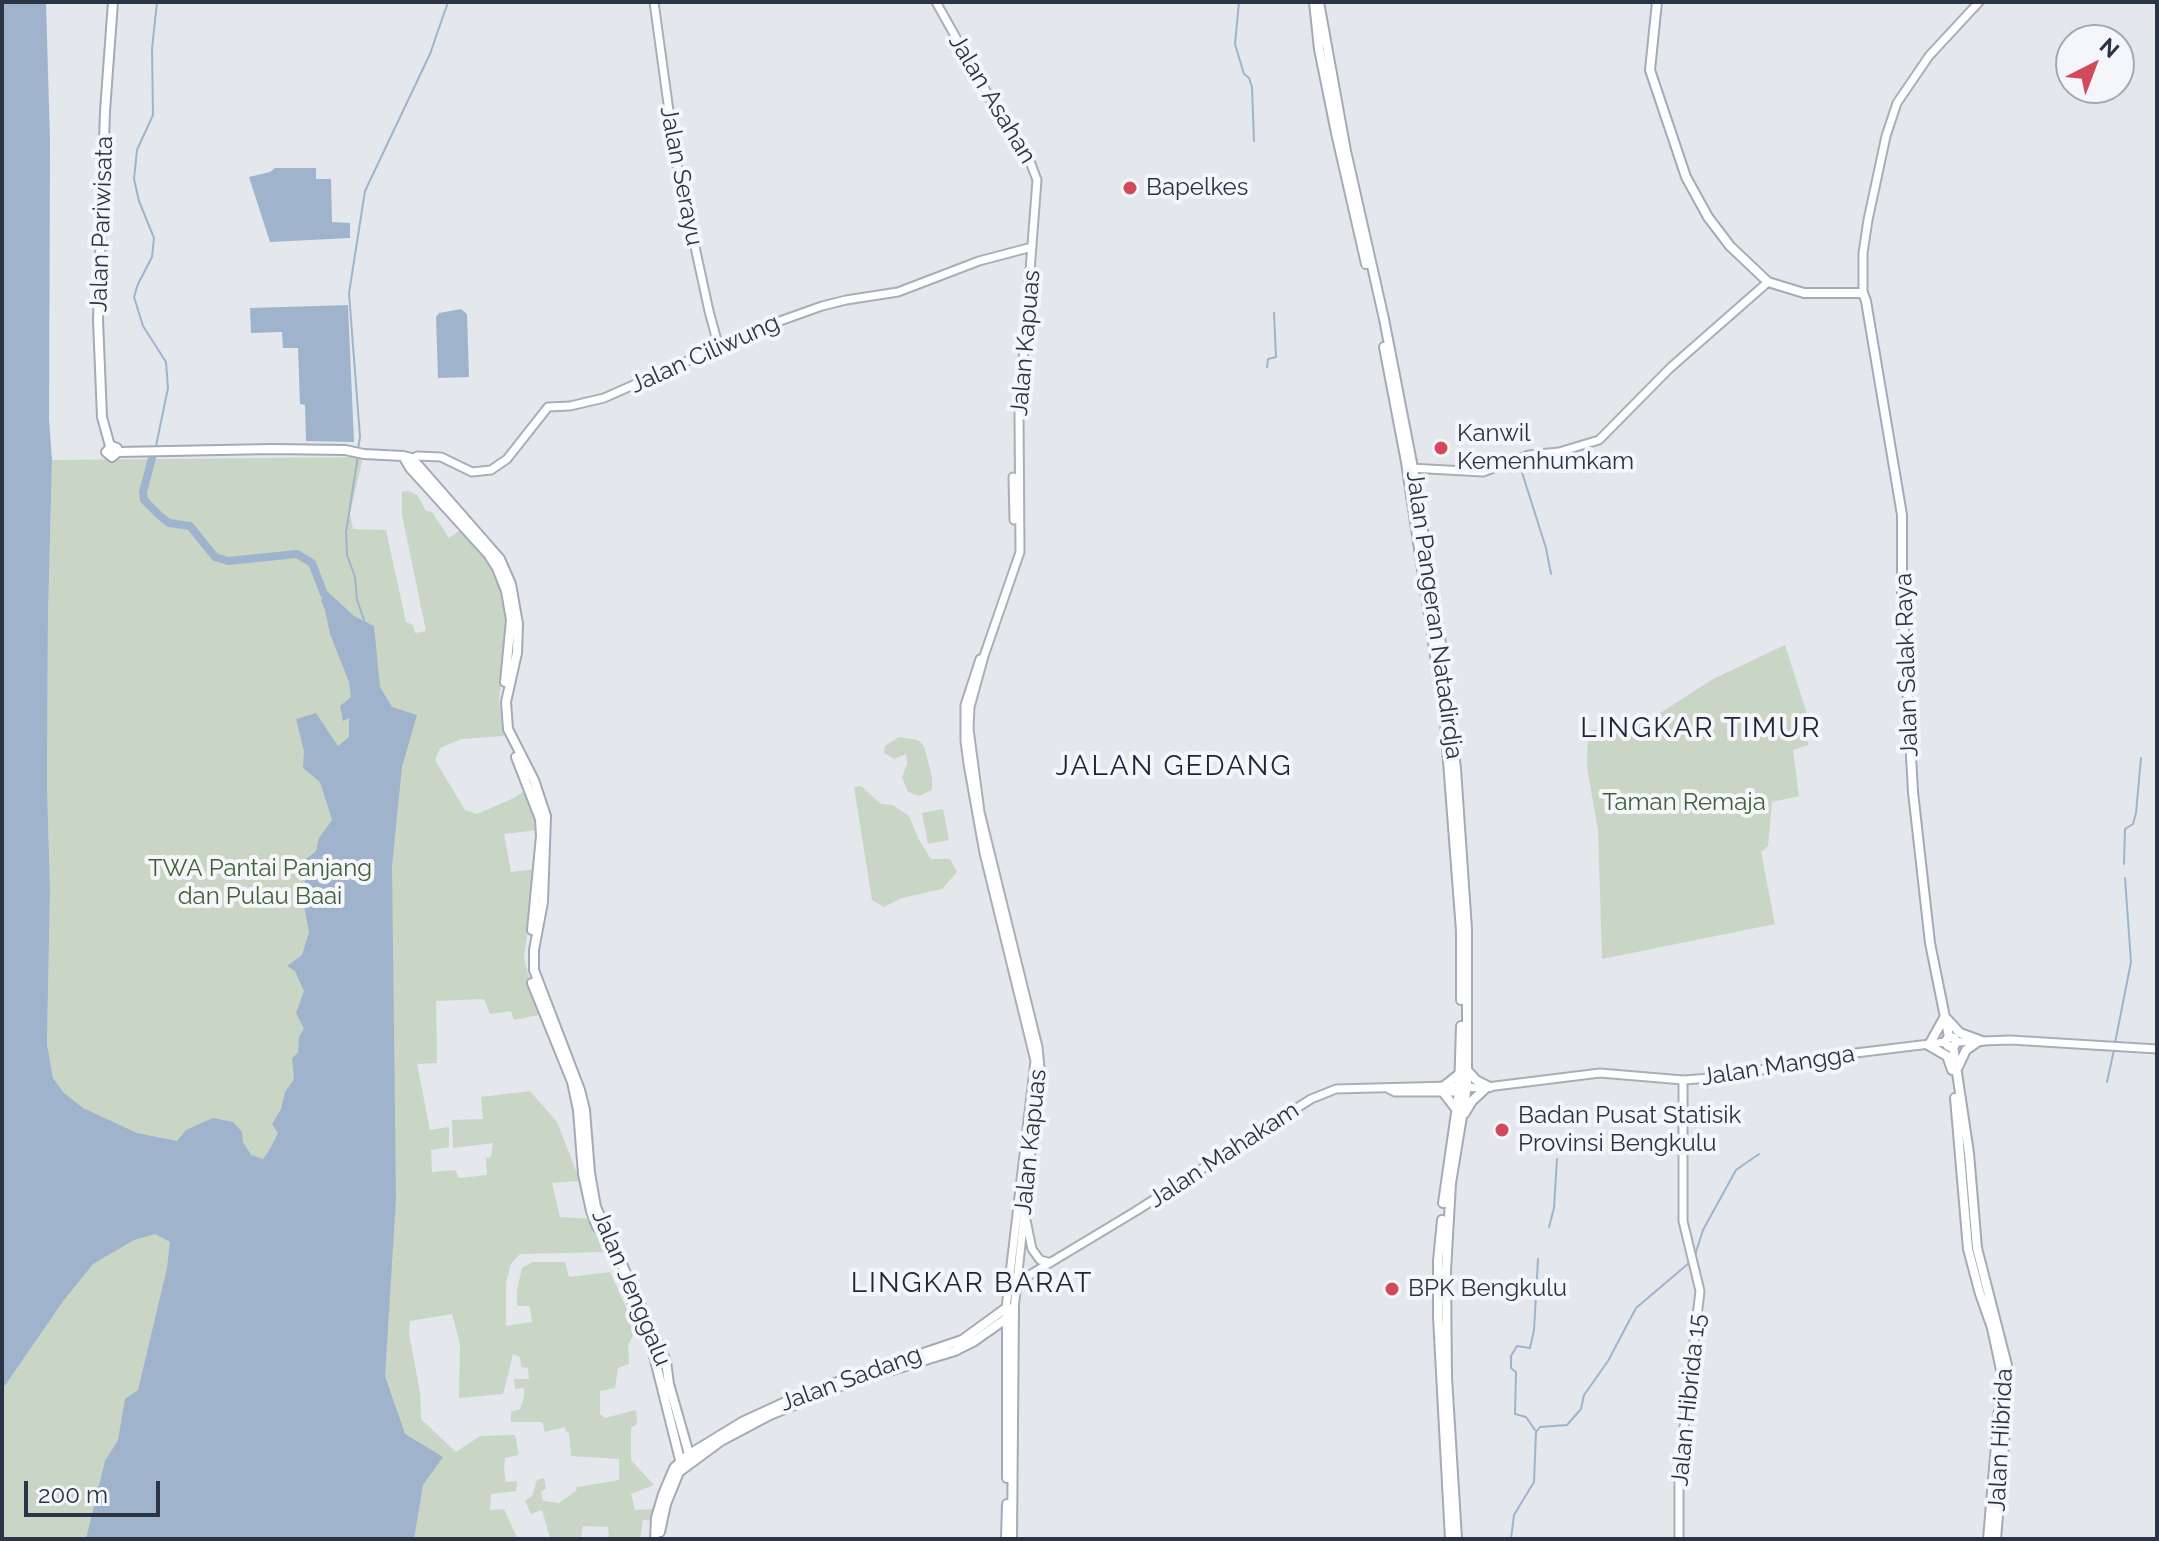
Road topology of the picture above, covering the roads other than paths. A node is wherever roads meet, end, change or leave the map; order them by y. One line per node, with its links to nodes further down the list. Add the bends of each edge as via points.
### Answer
1 (113, 2): 11 (main road, Jalan Pariwisata, via 98,320 102,409 114,449 345,450)
2 (654, 2): 10 (street, Jalan Serayu, via 675,155)
3 (936, 2): 7 (street, Jalan Asahan, via 1036,172)
4 (1317, 2): 12 (main road, Jalan Pangeran Natadirdja)
5 (1657, 2): 8 (main road, via 1650,70 1686,177 1730,246)
6 (1979, 2): 9 (street, via 1929,56 1897,103 1868,220)
7 (1032, 247): 10 (street, Jalan Ciliwung, via 898,292 822,306); 25 (street, Jalan Kapuas, via 1022,315 1016,553 975,669 964,719 973,803 1035,1061)
8 (1768, 282): 9 (main road, via 1804,293); 12 (street, via 1670,368 1599,440 1529,455 1483,472)
9 (1863, 293): 13 (main road, Jalan Salak Raya, via 1902,515 1913,792)
10 (719, 348): 11 (street, Jalan Ciliwung, via 604,398 548,407 507,459 491,470 472,472 441,457)
11 (407, 459): 32 (main road, Jalan Jenggalu, via 492,548 506,570 518,624 517,653 504,702 507,730 546,816 543,902 534,936 538,983 585,1110 596,1207 666,1361)
12 (1410, 468): 19 (main road, Jalan Pangeran Natadirdja, via 1451,755 1462,900)
13 (1944, 1016): 14 (main road, via 1957,1031); 15 (main road, Jalan Salak Raya); 16 (main road)
14 (1981, 1041): 15 (street, Jalan Mangga); 17 (street, Jalan Mangga); 18 (main road, via 1963,1053)
15 (1951, 1043): 16 (street, Jalan Mangga); 18 (main road, Jalan Salak Raya)
16 (1928, 1045): 18 (main road, via 1947,1056); 20 (street, Jalan Mangga)
17 (2157, 1049)
18 (1954, 1071): 31 (main road, Jalan Hibrida, via 1969,1153 1973,1248 2007,1365)
19 (1463, 1072): 21 (main road); 22 (main road); 23 (main road, Jalan Pangeran Natadirdja)
20 (1683, 1080): 21 (street, Jalan Mangga, via 1600,1073); 37 (street, Jalan Hibrida 15, via 1683,1221 1700,1307 1679,1470)
21 (1488, 1087): 23 (street, Jalan Mangga); 24 (main road)
22 (1444, 1089): 23 (street, Jalan Mangga); 24 (main road); 27 (street, Jalan Mahakam, via 1336,1089 1311,1099)
23 (1465, 1089): 24 (main road, Jalan Pangeran Natadirdja)
24 (1460, 1113): 30 (main road, Jalan Pangeran Natadirdja)
25 (1026, 1165): 26 (street, Jalan Kapuas); 28 (street, Jalan Kapuas)
26 (1024, 1210): 27 (street, via 1032,1249 1040,1260); 28 (street, Jalan Kapuas)
27 (1050, 1262): 28 (street, Jalan Mahakam)
28 (1016, 1283): 29 (street, Jalan Kapuas)
29 (1010, 1314): 32 (main road, Jalan Sadang, via 962,1340 805,1393 742,1422); 32 (main road, via 955,1351 812,1397); 34 (main road)
30 (1442, 1317): 35 (main road); 36 (main road)
31 (2000, 1436): 38 (main road); 39 (main road, Jalan Hibrida)
32 (685, 1461): 33 (main road)
33 (657, 1539)
34 (1009, 1539)
35 (1450, 1539)
36 (1457, 1539)
37 (1679, 1539)
38 (1988, 1539)
39 (1996, 1539)

